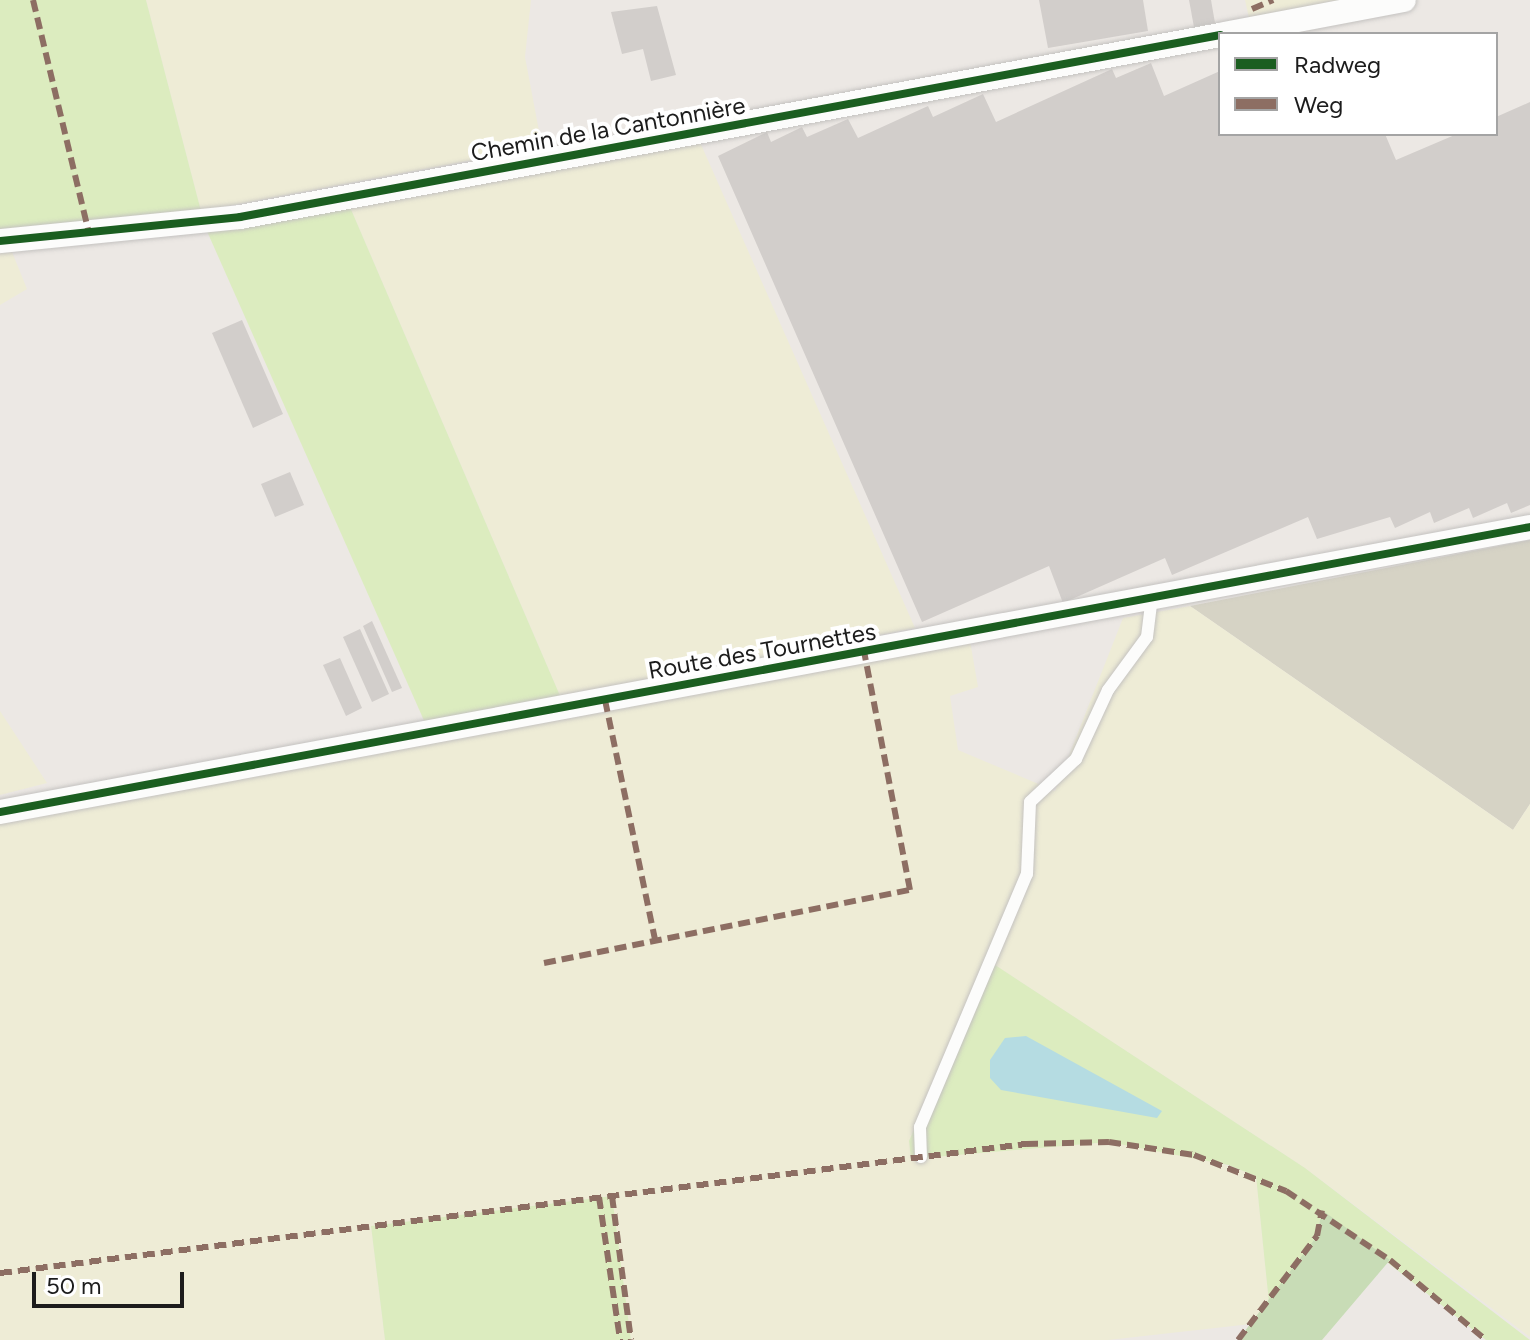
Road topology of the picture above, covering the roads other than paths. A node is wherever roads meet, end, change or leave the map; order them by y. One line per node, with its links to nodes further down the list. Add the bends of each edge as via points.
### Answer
1 (1404, 0): 2 (street, Chemin de la Cantonnière)
2 (1233, 32)
3 (1218, 35): 4 (street, Chemin de la Cantonnière, via 240,217)
4 (0, 241)
5 (1530, 527): 6 (street, Route des Tournettes)
6 (1152, 599): 7 (street, Route des Tournettes); 8 (lane, via 1147,637 1108,690 1076,759 1030,802 1027,874 920,1127)
7 (0, 812)
8 (921, 1157)

